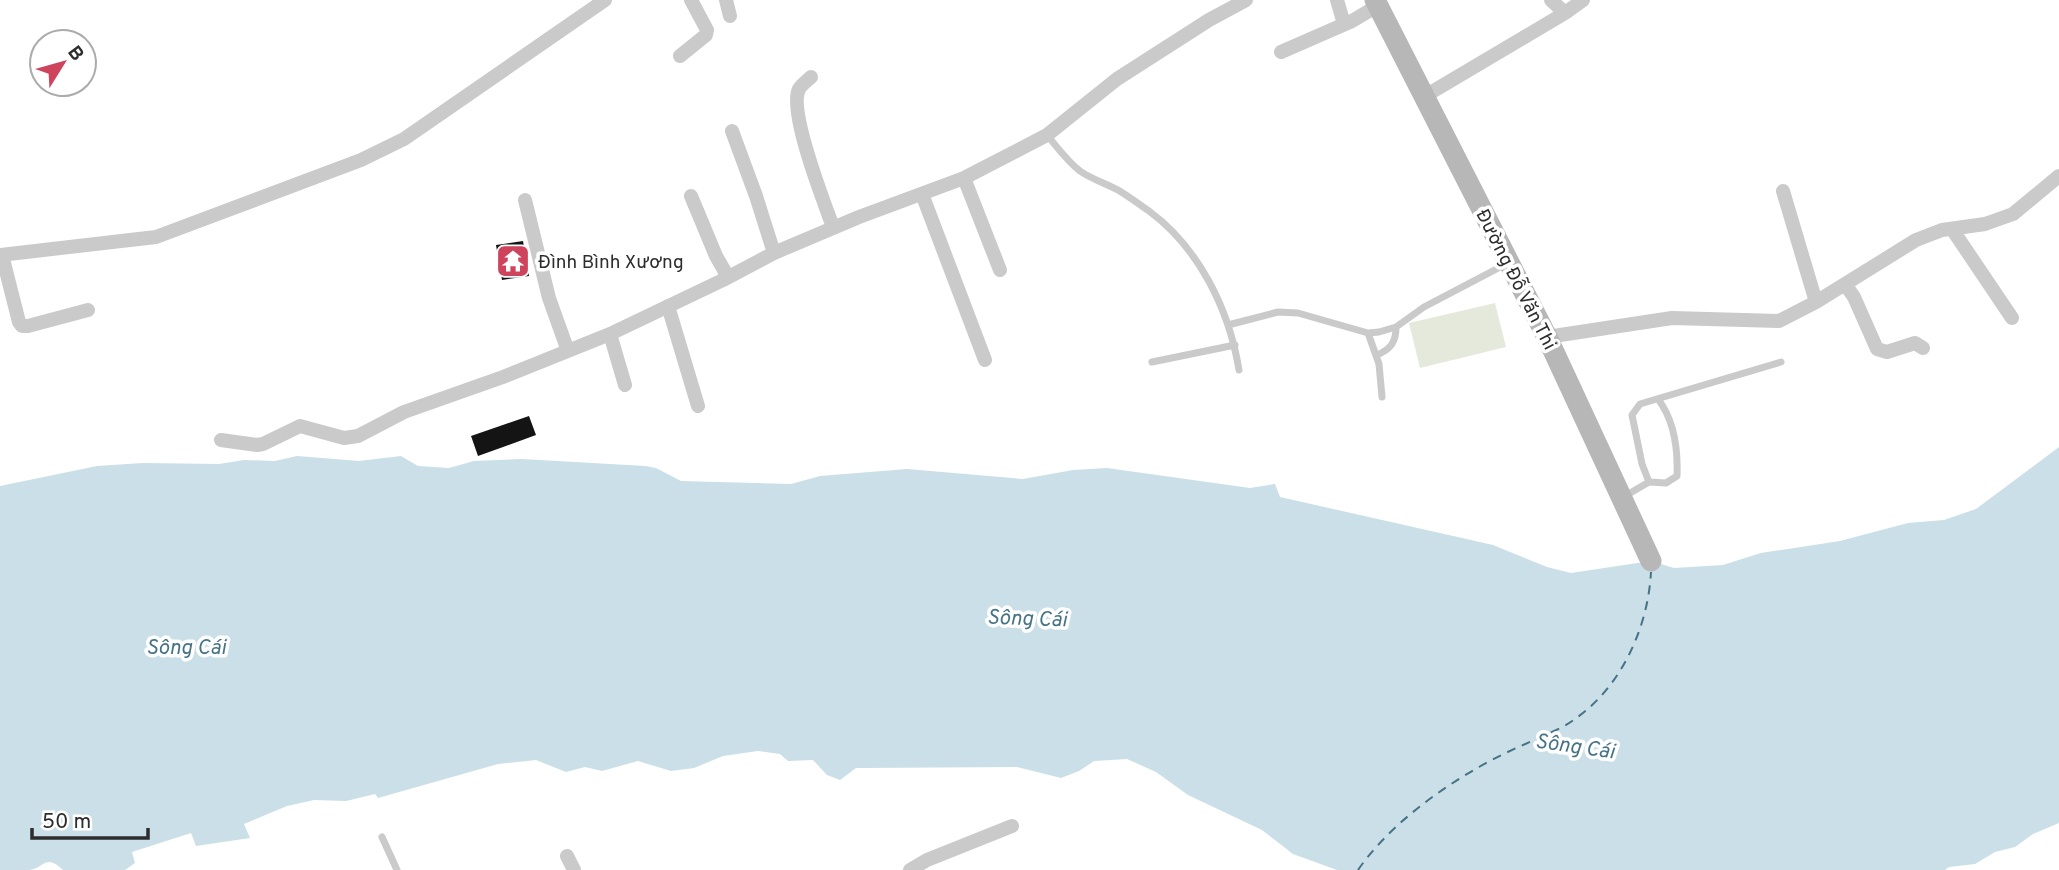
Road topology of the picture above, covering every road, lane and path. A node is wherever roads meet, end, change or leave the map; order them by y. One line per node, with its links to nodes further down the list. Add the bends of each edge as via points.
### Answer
1 (605, 0): 27 (street, via 404,139 360,160 156,237)
2 (691, 0): 13 (street, via 706,36)
3 (726, 0): 10 (street)
4 (1246, 0): 17 (street, via 1117,79)
5 (1337, 0): 11 (street)
6 (1552, 0): 9 (street)
7 (1583, 0): 9 (street)
8 (1377, 3): 11 (street); 15 (street, Đường Đỗ Văn Thi)
9 (1565, 13): 15 (street)
10 (730, 16)
11 (1344, 24): 12 (street)
12 (1281, 52)
13 (681, 56)
14 (811, 77): 24 (street, via 799,88 800,130)
15 (1425, 96): 28 (street, Đường Đỗ Văn Thi)
16 (732, 131): 26 (street)
17 (1046, 135): 19 (street); 36 (lane, via 1082,173 1151,212 1174,233 1202,269)
18 (2059, 176): 25 (street, via 2013,214)
19 (964, 178): 21 (street); 29 (street)
20 (1783, 191): 32 (street)
21 (922, 194): 24 (street); 45 (street)
22 (691, 196): 30 (street)
23 (525, 200): 43 (street, via 549,298)
24 (833, 228): 26 (street)
25 (1952, 229): 31 (street, via 1916,240); 35 (street)
26 (775, 253): 30 (street)
27 (1, 255): 34 (street, via 22,326)
28 (1509, 262): 37 (lane); 40 (street, Đường Đỗ Văn Thi)
29 (1000, 270)
30 (728, 277): 33 (street)
31 (1845, 284): 32 (street); 42 (street, via 1877,349 1887,352 1915,343)
32 (1816, 302): 40 (street, via 1779,321 1672,318)
33 (668, 306): 39 (street); 52 (street)
34 (88, 310)
35 (2012, 318)
36 (1228, 326): 38 (lane, via 1278,312); 41 (lane)
37 (1396, 327): 38 (lane); 44 (lane, via 1390,348)
38 (1368, 332): 44 (lane)
39 (610, 334): 43 (street); 49 (street)
40 (1547, 337): 55 (street, Đường Đỗ Văn Thi)
41 (1235, 345): 46 (lane); 48 (lane)
42 (1923, 348)
43 (568, 351): 53 (street, via 404,412 351,438 300,426 264,444)
44 (1377, 355): 50 (lane)
45 (985, 360)
46 (1152, 362)
47 (1781, 362): 51 (lane)
48 (1240, 370)
49 (625, 385)
50 (1382, 397)
51 (1658, 399): 54 (lane, via 1640,404 1632,415); 54 (lane, via 1666,409 1678,455 1677,476 1665,483)
52 (698, 406)
53 (221, 440)
54 (1649, 482): 55 (lane)
55 (1622, 498): 56 (street, Đường Đỗ Văn Thi)
56 (1651, 561)
57 (1012, 826): 62 (street)
58 (382, 837): 60 (lane)
59 (567, 856): 61 (street)
60 (397, 870)
61 (574, 870)
62 (911, 870)

